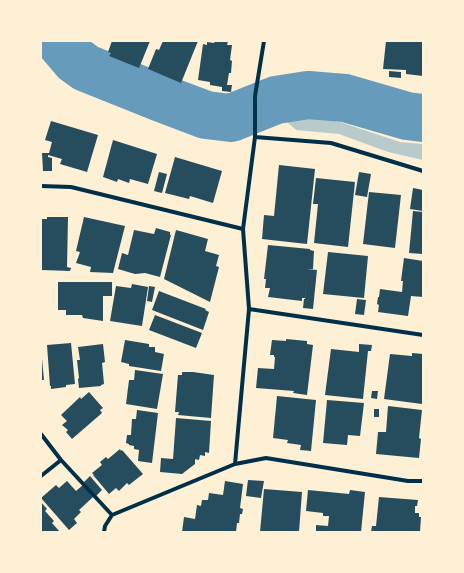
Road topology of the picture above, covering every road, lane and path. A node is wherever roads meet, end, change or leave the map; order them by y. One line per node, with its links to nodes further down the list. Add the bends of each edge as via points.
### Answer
1 (264, 41): 2 (street, via 255,96)
2 (255, 137): 3 (street, via 331,143); 5 (street)
3 (423, 171)
4 (41, 186): 5 (street, via 71,187)
5 (243, 229): 6 (street)
6 (249, 309): 7 (street); 10 (street)
7 (423, 335)
8 (41, 434): 9 (street)
9 (61, 460): 11 (street); 13 (street)
10 (235, 464): 12 (street, via 266,458 408,481); 13 (street)
11 (41, 476)
12 (423, 481)
13 (112, 515): 14 (street)
14 (104, 532)

